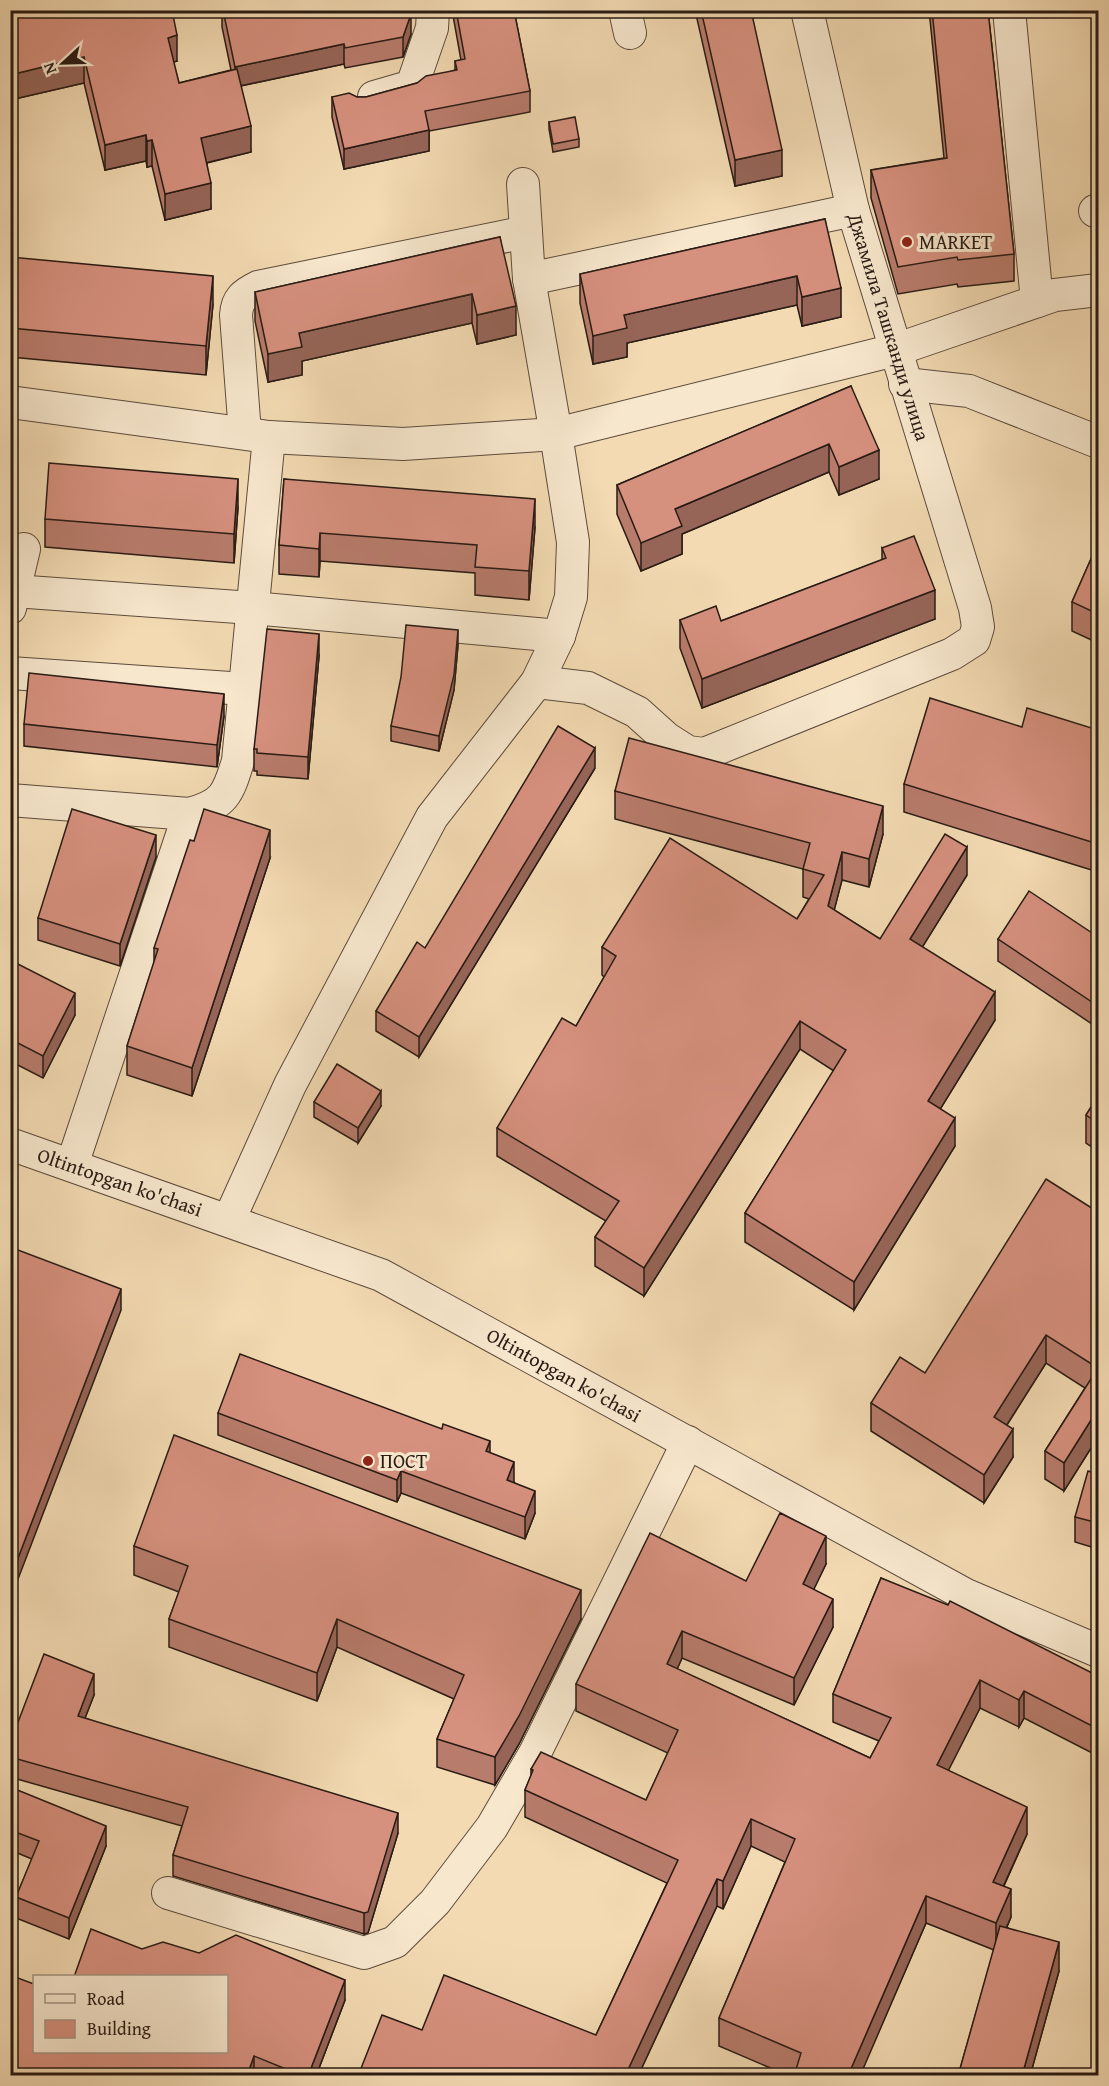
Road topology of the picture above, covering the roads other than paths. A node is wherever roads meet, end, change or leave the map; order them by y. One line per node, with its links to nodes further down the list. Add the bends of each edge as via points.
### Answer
1 (433, 10): 4 (street, via 432,28 412,86)
2 (807, 10): 6 (street, Джамила Ташканди улица)
3 (1009, 10): 10 (street)
4 (361, 100)
5 (523, 184): 7 (street)
6 (853, 210): 8 (street); 11 (street, Джамила Ташканди улица)
7 (526, 232): 8 (street); 14 (street, via 258,287 246,293 237,302 236,315)
8 (529, 279): 15 (street)
9 (1098, 290): 10 (street)
10 (1037, 301): 11 (street)
11 (896, 350): 12 (street, Джамила Ташканди улица); 15 (street)
12 (906, 384): 16 (street, via 969,391); 22 (street, Джамила Ташканди улица, via 975,608 978,627 974,640 951,654 704,754 688,753 637,712 588,688)
13 (10, 402): 14 (street)
14 (257, 435): 15 (street, via 403,444); 19 (street)
15 (556, 435): 20 (street, via 573,542 571,597)
16 (1098, 442)
17 (24, 549): 18 (street)
18 (12, 600): 19 (street)
19 (252, 608): 20 (street); 23 (street)
20 (559, 636): 22 (street)
21 (10, 673): 23 (street)
22 (537, 682): 28 (street, via 432,817 290,1084)
23 (245, 689): 25 (street, via 238,761 229,788 212,808)
24 (10, 800): 25 (street)
25 (189, 814): 27 (street)
26 (10, 1144): 27 (street, Oltintopgan ko'chasi)
27 (72, 1165): 28 (street, Oltintopgan ko'chasi)
28 (229, 1220): 29 (street, Oltintopgan ko'chasi, via 381,1275)
29 (688, 1442): 30 (street, Oltintopgan ko'chasi, via 966,1595); 31 (street, via 535,1753 492,1827 435,1902 395,1942 364,1953)
30 (1098, 1651)
31 (168, 1893)

